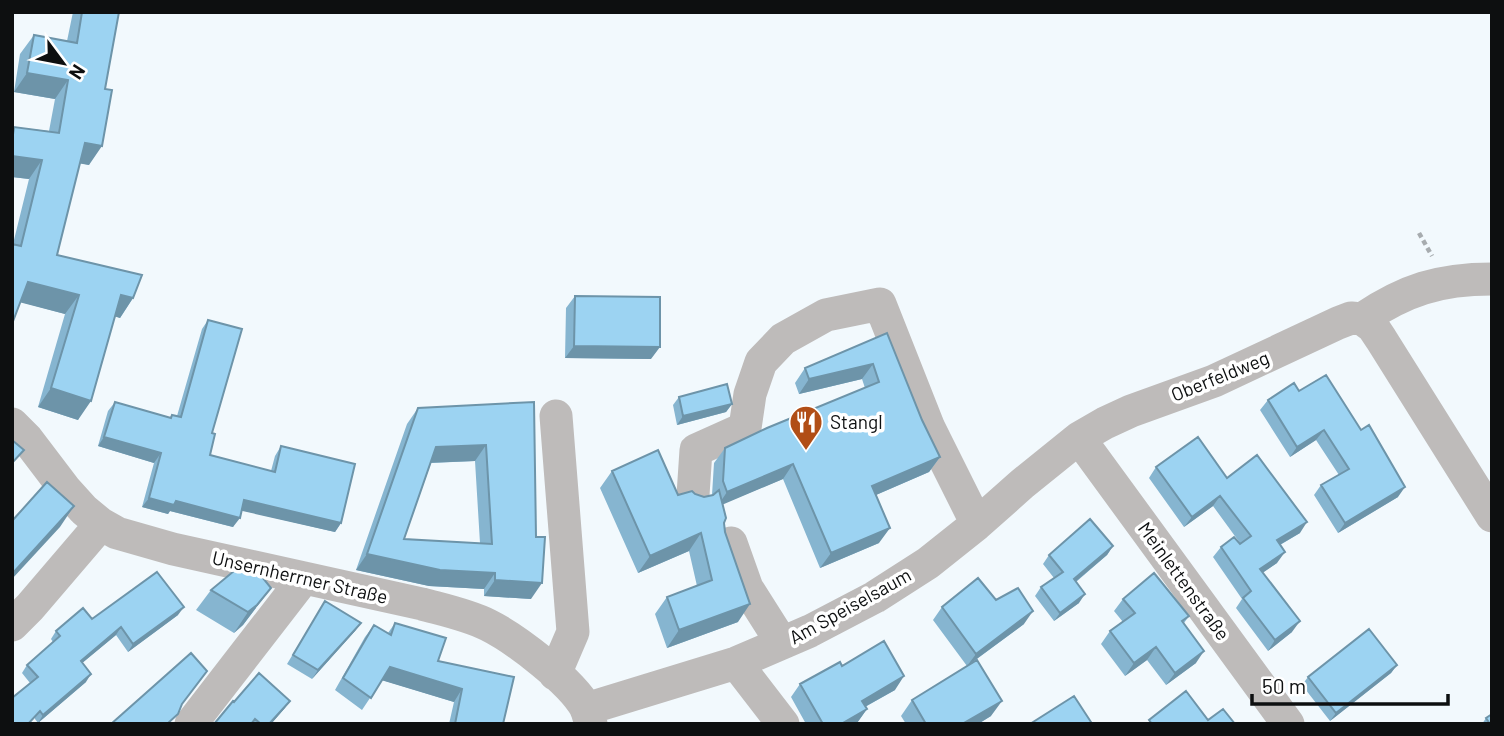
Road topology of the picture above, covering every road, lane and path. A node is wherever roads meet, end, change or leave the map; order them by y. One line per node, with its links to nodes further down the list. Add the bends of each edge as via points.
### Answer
1 (1492, 279): 2 (street, Oberfeldweg, via 1446,281 1412,291)
2 (1362, 319): 5 (street, Oberfeldweg, via 1338,323 1214,381 1131,411); 7 (street, via 1381,339)
3 (556, 416): 15 (street, via 573,632)
4 (12, 424): 8 (street, Unsernherrner Straße)
5 (1079, 439): 9 (street, Am Speiselsaum); 19 (street, Meinlettenstraße)
6 (694, 495): 9 (street, via 696,450 744,428 761,362 783,338 827,315 880,304 929,428)
7 (1492, 516)
8 (101, 524): 11 (street, Unsernherrner Straße, via 173,549); 12 (street)
9 (977, 524): 13 (street, Am Speiselsaum, via 875,597)
10 (731, 543): 13 (street, via 747,588)
11 (304, 578): 15 (street, Unsernherrner Straße, via 477,621 515,641); 17 (street)
12 (12, 625)
13 (782, 643): 14 (street, Am Speiselsaum)
14 (736, 663): 16 (street, Am Speiselsaum); 18 (street)
15 (555, 674): 16 (street, Unsernherrner Straße)
16 (589, 716)
17 (191, 724)
18 (783, 724)
19 (1288, 724)

